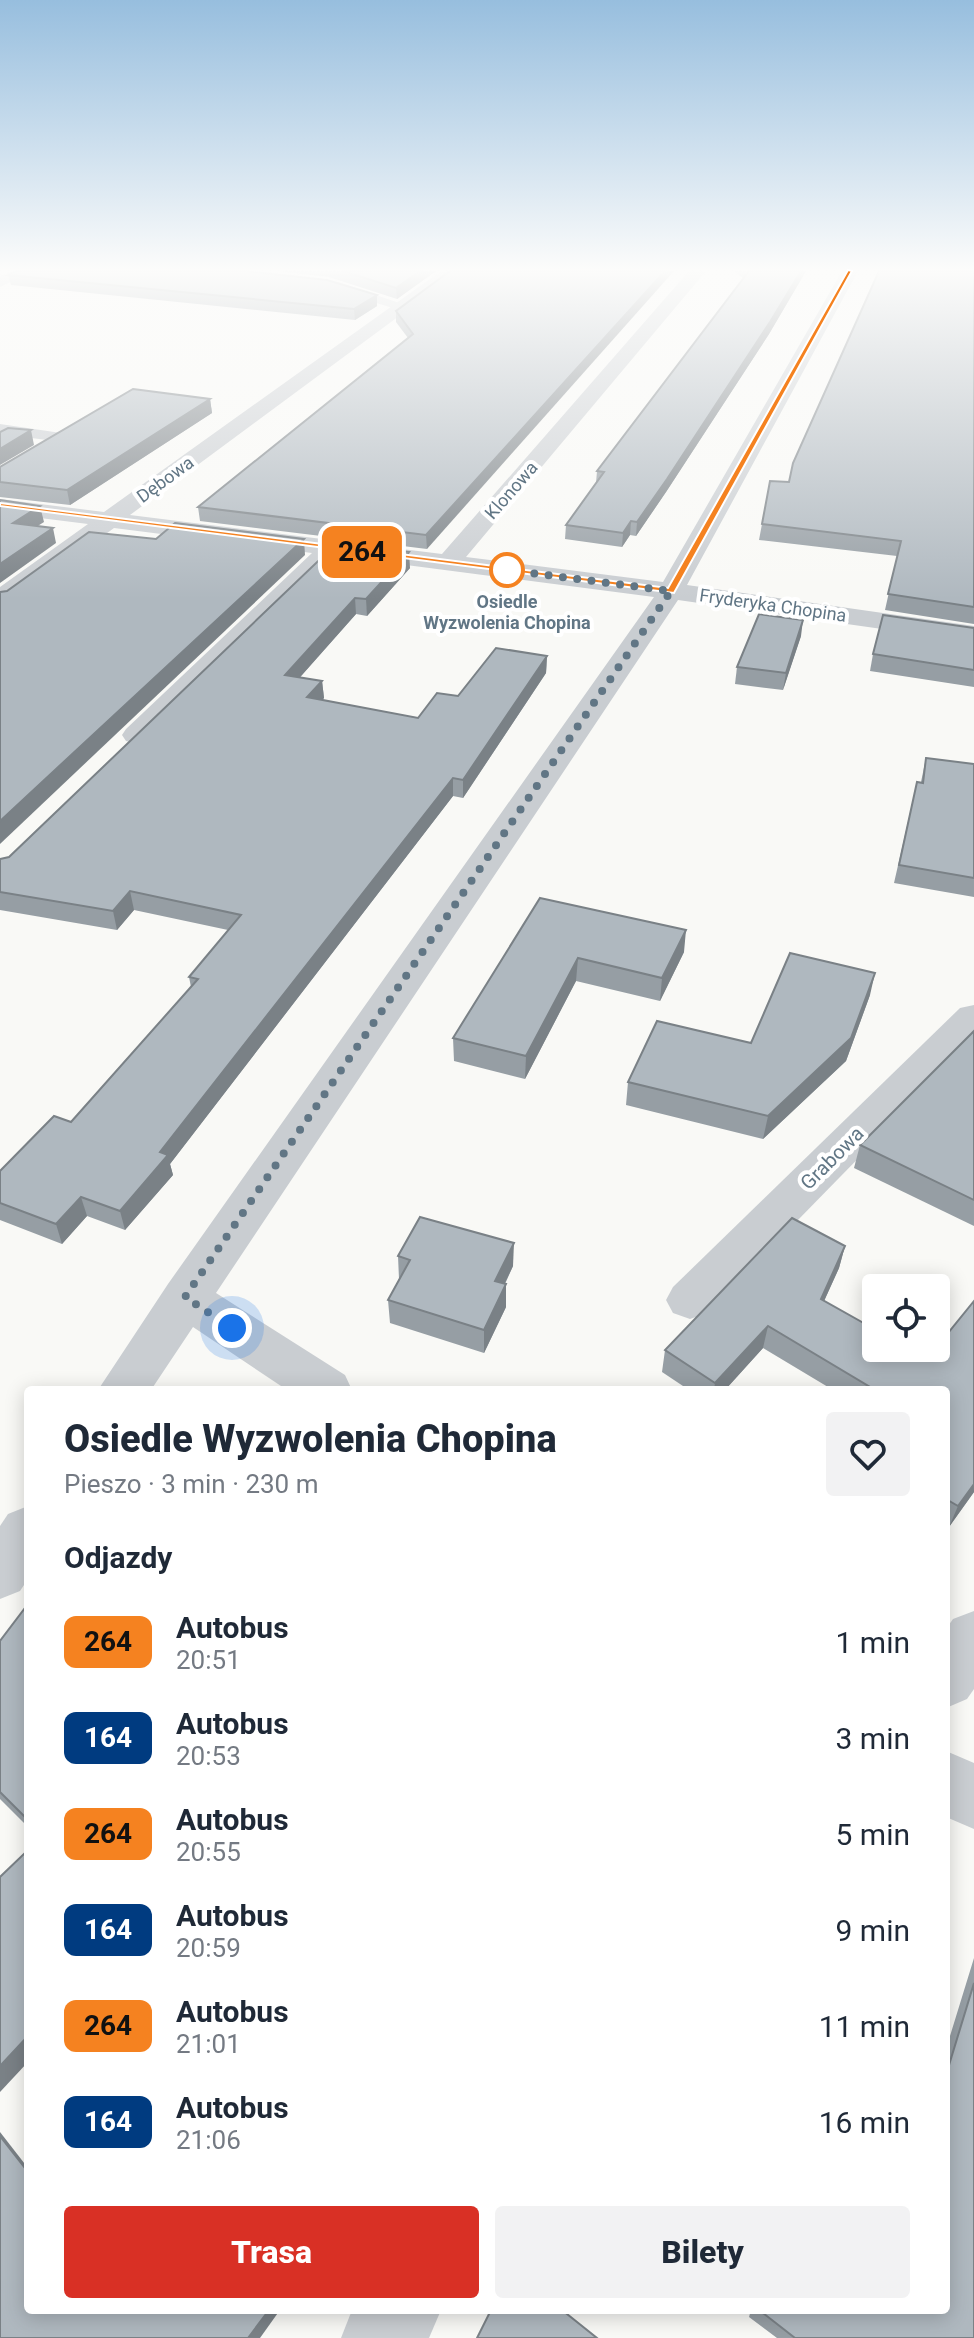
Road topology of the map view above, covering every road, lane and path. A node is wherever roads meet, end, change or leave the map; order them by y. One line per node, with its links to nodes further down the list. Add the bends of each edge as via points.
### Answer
1 (300, 380): 7 (street, Dębowa)
2 (605, 380): 9 (street, Klonowa)
3 (789, 380): 10 (street)
4 (0, 429): 5 (lane, via 55,436 57,441)
5 (0, 476)
6 (0, 506): 7 (street, Fryderyka Chopina)
7 (112, 519): 8 (street, Fryderyka Chopina); 11 (street, Dębowa)
8 (331, 548): 9 (street, Fryderyka Chopina); 13 (street)
9 (448, 563): 10 (street, Fryderyka Chopina)
10 (671, 591): 12 (street, Fryderyka Chopina); 15 (street)
11 (0, 599)
12 (974, 634)
13 (122, 749)
14 (974, 1017): 16 (street, Grabowa)
15 (185, 1297): 17 (street); 18 (street)
16 (690, 1300)
17 (126, 1386)
18 (321, 1386)
19 (24, 1537): 20 (street)
20 (0, 1573)
21 (974, 1639): 22 (street)
22 (950, 1673)
23 (950, 1785): 24 (street)
24 (974, 1797)
25 (398, 2314): 26 (street)
26 (381, 2338)

